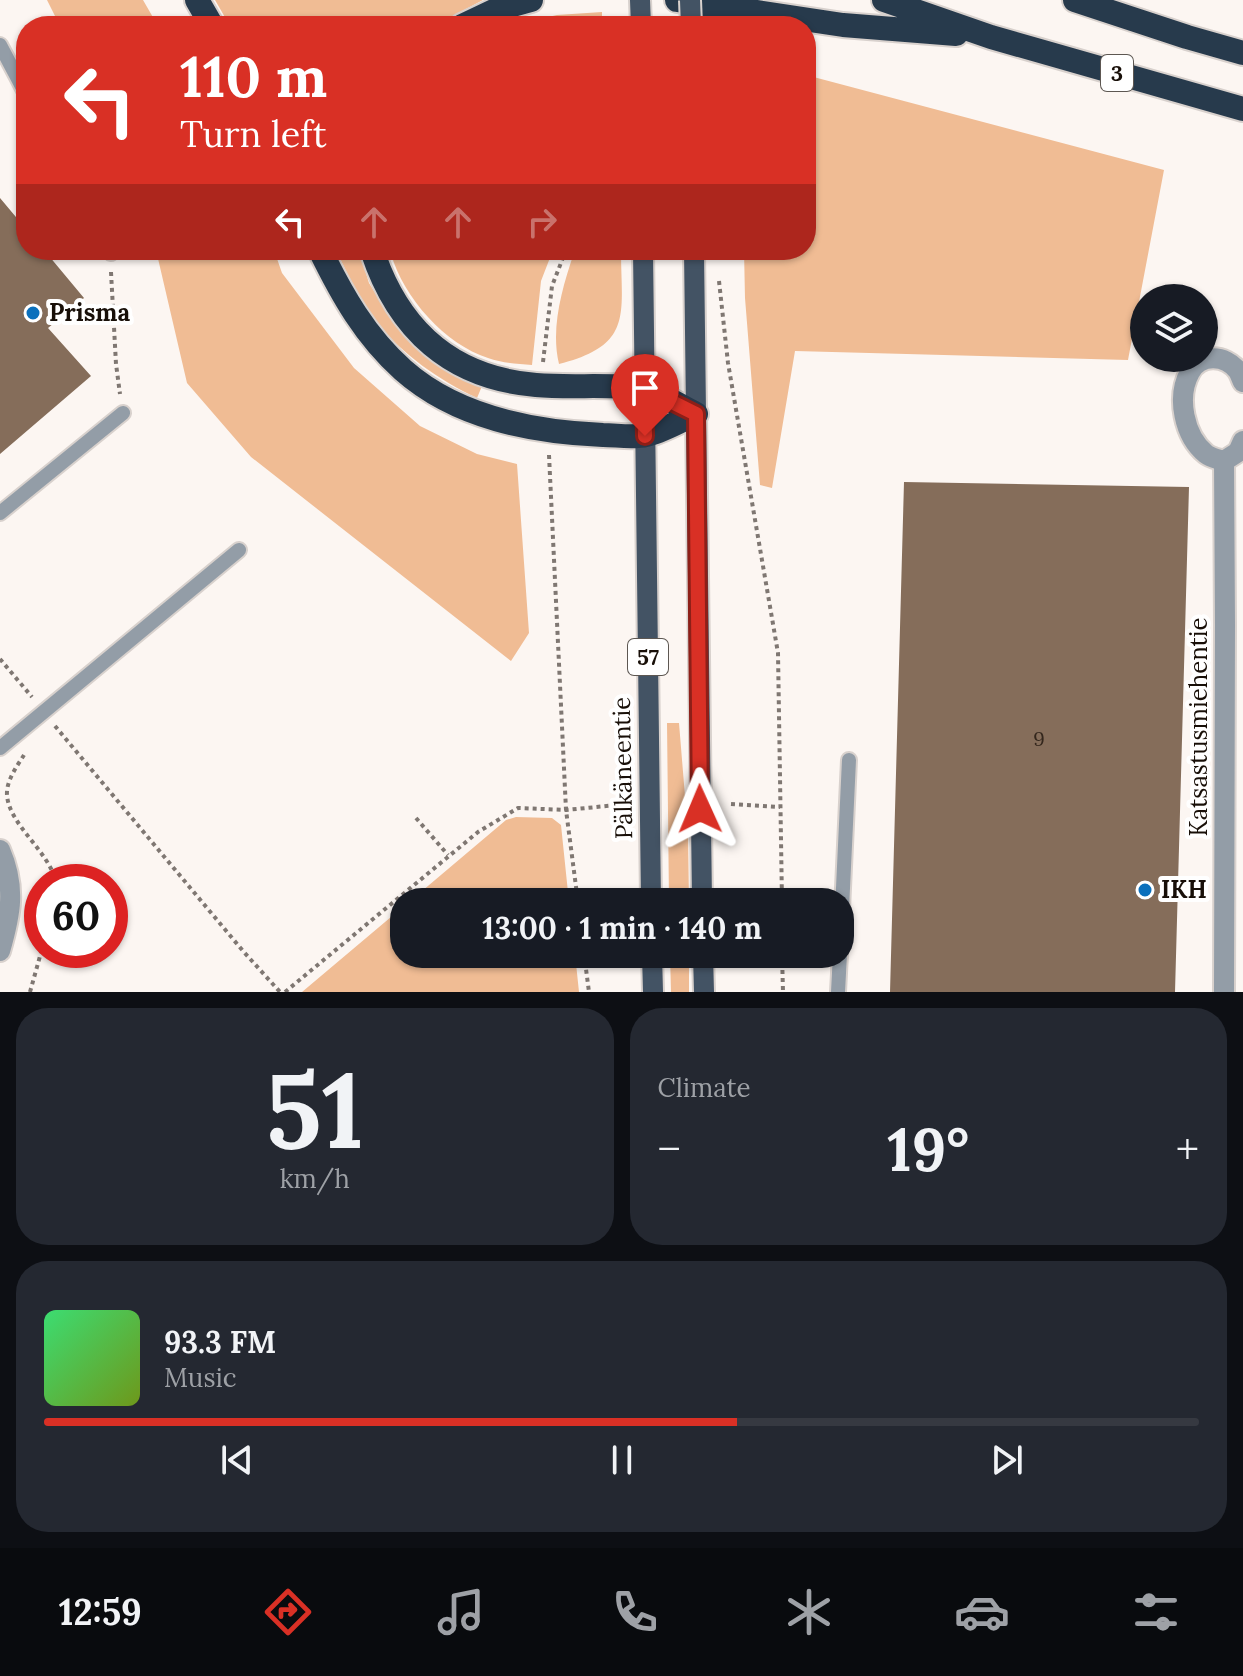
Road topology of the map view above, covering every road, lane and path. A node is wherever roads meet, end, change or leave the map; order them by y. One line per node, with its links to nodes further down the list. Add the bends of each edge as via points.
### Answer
1 (531, 0): 5 (highway)
2 (677, 0): 6 (highway)
3 (884, 0): 8 (highway, 3)
4 (1075, 0): 10 (highway, 3)
5 (483, 16)
6 (783, 16)
7 (816, 21): 8 (highway)
8 (991, 37): 12 (highway, 3)
9 (0, 45): 11 (lane)
10 (1243, 53)
11 (16, 75)
12 (1243, 109)
13 (110, 260): 23 (path)
14 (325, 260): 25 (highway, via 347,302 382,349 449,401 537,428)
15 (376, 260): 22 (highway, via 384,284 412,326 477,373 537,385)
16 (562, 260): 20 (path, via 552,286)
17 (643, 260): 22 (main road, Pälkäneentie / 57)
18 (694, 260): 24 (main road, 57)
19 (719, 277): 38 (path, via 728,363 778,653)
20 (542, 365)
21 (1243, 382): 28 (street, via 1220,358 1205,359 1192,369 1184,388 1186,424 1195,442 1208,456)
22 (644, 388): 24 (highway); 25 (main road, Pälkäneentie / 57)
23 (123, 413): 29 (lane)
24 (696, 414): 25 (highway); 46 (main road, 57)
25 (645, 436): 45 (main road, Pälkäneentie / 57)
26 (1243, 441): 28 (street)
27 (549, 453): 39 (path)
28 (1224, 461): 63 (street, Katsastusmiehentie)
29 (0, 513)
30 (239, 550): 32 (lane)
31 (0, 659): 32 (path)
32 (44, 712): 33 (lane); 57 (path)
33 (0, 748)
34 (25, 753): 43 (path, via 7,794 14,815)
35 (849, 760): 48 (lane)
36 (627, 804): 39 (path)
37 (731, 804): 38 (path)
38 (780, 807): 47 (path)
39 (566, 810): 42 (path, via 518,808); 44 (path)
40 (416, 818): 42 (path)
41 (0, 850): 49 (street, via 12,895)
42 (449, 856): 57 (path)
43 (49, 864)
44 (576, 888)
45 (651, 888)
46 (702, 888)
47 (782, 888)
48 (843, 888)
49 (0, 951)
50 (37, 968): 56 (path)
51 (586, 968): 58 (path)
52 (652, 968): 59 (main road)
53 (703, 968): 60 (main road)
54 (782, 968): 61 (path)
55 (839, 968): 62 (lane)
56 (30, 992)
57 (283, 992)
58 (589, 992)
59 (653, 992)
60 (704, 992)
61 (783, 992)
62 (838, 992)
63 (1224, 992)

